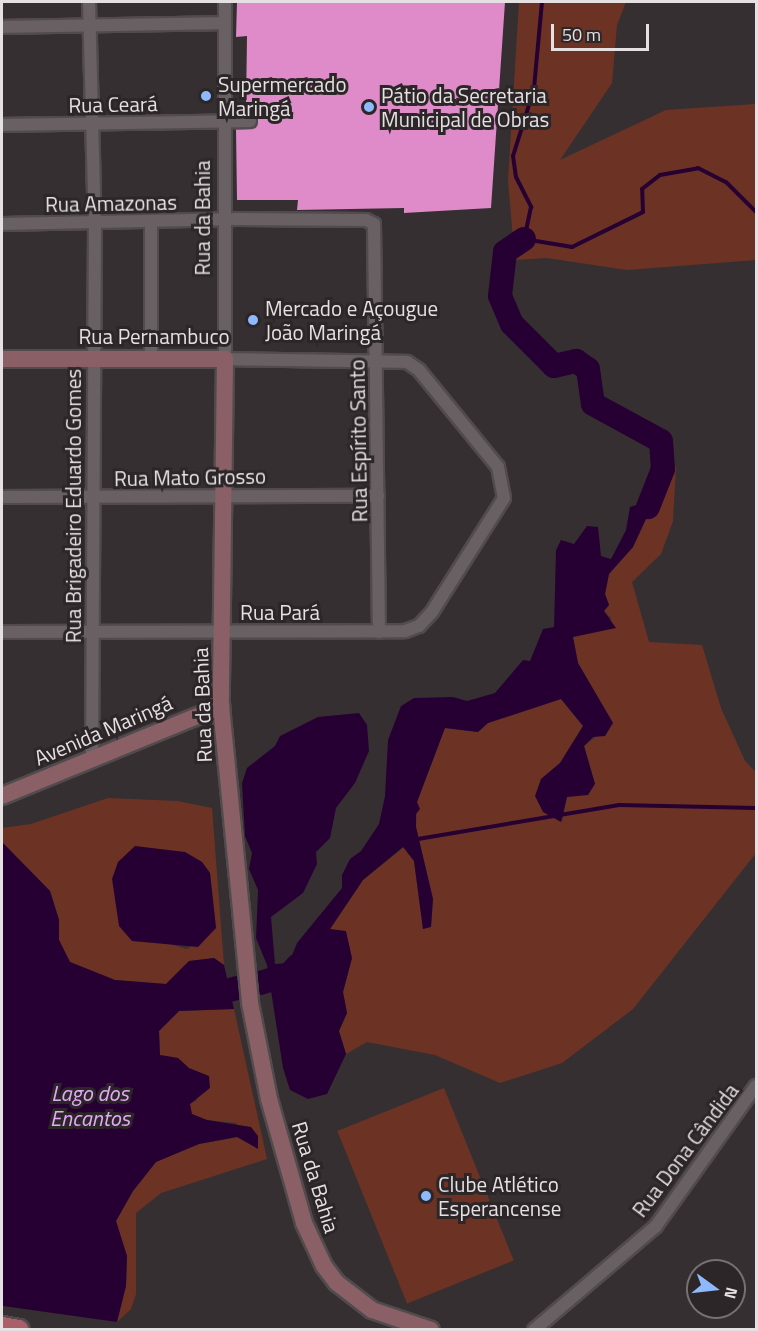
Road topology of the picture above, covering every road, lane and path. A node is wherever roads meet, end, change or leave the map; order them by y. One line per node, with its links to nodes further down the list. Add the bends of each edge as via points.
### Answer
1 (89, 2): 4 (street, Rua Brigadeiro Eduardo Gomes)
2 (225, 2): 3 (street, Rua da Bahia)
3 (225, 23): 4 (street); 7 (street, Rua da Bahia)
4 (89, 25): 5 (street); 8 (street, Rua Brigadeiro Eduardo Gomes)
5 (2, 27)
6 (250, 121): 7 (street, Rua Ceará)
7 (225, 122): 8 (street, Rua Ceará); 10 (street, Rua da Bahia)
8 (91, 124): 9 (street, Rua Ceará); 14 (street, Rua Brigadeiro Eduardo Gomes)
9 (2, 125)
10 (225, 219): 11 (street, Rua Amazonas); 12 (street, Rua Amazonas); 18 (street, Rua da Bahia)
11 (366, 220): 19 (street, Rua Espírito Santo, via 374,224 377,232)
12 (150, 222): 14 (street, Rua Amazonas); 16 (street)
13 (2, 224): 14 (street, Rua Amazonas)
14 (95, 224): 15 (street, Rua Brigadeiro Eduardo Gomes)
15 (94, 358): 16 (street, Rua Pernambuco); 17 (street, Rua Pernambuco); 23 (street, Rua Brigadeiro Eduardo Gomes)
16 (151, 358): 18 (street, Rua Pernambuco)
17 (2, 359)
18 (225, 359): 19 (street, Rua Pernambuco); 20 (street, Rua da Bahia)
19 (376, 359): 21 (street, Rua Espírito Santo); 24 (street, Rua Pernambuco, via 400,360 418,370 498,467 505,488)
20 (224, 495): 21 (street, Rua Mato Grosso); 23 (street, Rua Mato Grosso); 25 (street, Rua da Bahia)
21 (378, 496): 27 (street, Rua Espírito Santo)
22 (2, 497): 23 (street, Rua Mato Grosso)
23 (92, 497): 28 (street, Rua Brigadeiro Eduardo Gomes)
24 (498, 512): 27 (street, Rua Pará, via 425,620 405,631)
25 (222, 631): 27 (street, Rua Pará); 28 (street, Rua Pará); 29 (street, Rua da Bahia)
26 (2, 632): 28 (street, Rua Pará)
27 (379, 632)
28 (92, 633): 30 (street, Rua Brigadeiro Eduardo Gomes)
29 (221, 706): 30 (street, Avenida Maringá); 33 (street, Rua da Bahia, via 250,1003 269,1099 304,1223 324,1266 354,1298 388,1318)
30 (92, 759): 31 (street, Avenida Maringá)
31 (2, 796)
32 (756, 1086): 34 (street, Rua Dona Cândida, via 656,1226)
33 (431, 1329)
34 (534, 1329)

